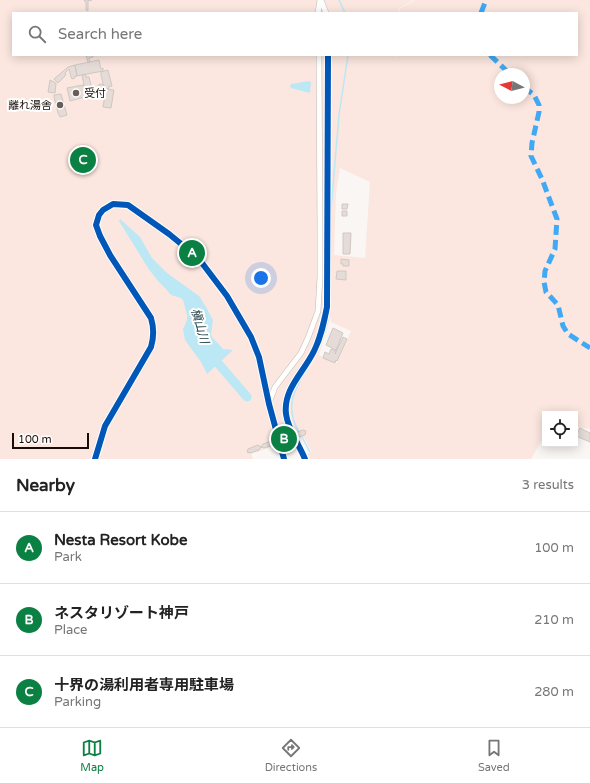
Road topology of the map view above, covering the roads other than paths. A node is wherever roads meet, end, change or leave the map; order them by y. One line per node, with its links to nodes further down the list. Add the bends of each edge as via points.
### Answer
1 (321, 0): 2 (street); 3 (street)
2 (318, 12)
3 (326, 12)
4 (319, 56): 6 (street, via 318,311 306,343 275,387)
5 (328, 56): 9 (street, via 327,307 314,352 288,393 286,404 288,423)
6 (268, 404): 7 (street, via 259,357 251,337 213,276 191,252 169,234 128,206 113,204 103,210 96,225 110,255 154,326 151,347 105,426); 8 (street)
7 (95, 459)
8 (284, 459)
9 (305, 459)

